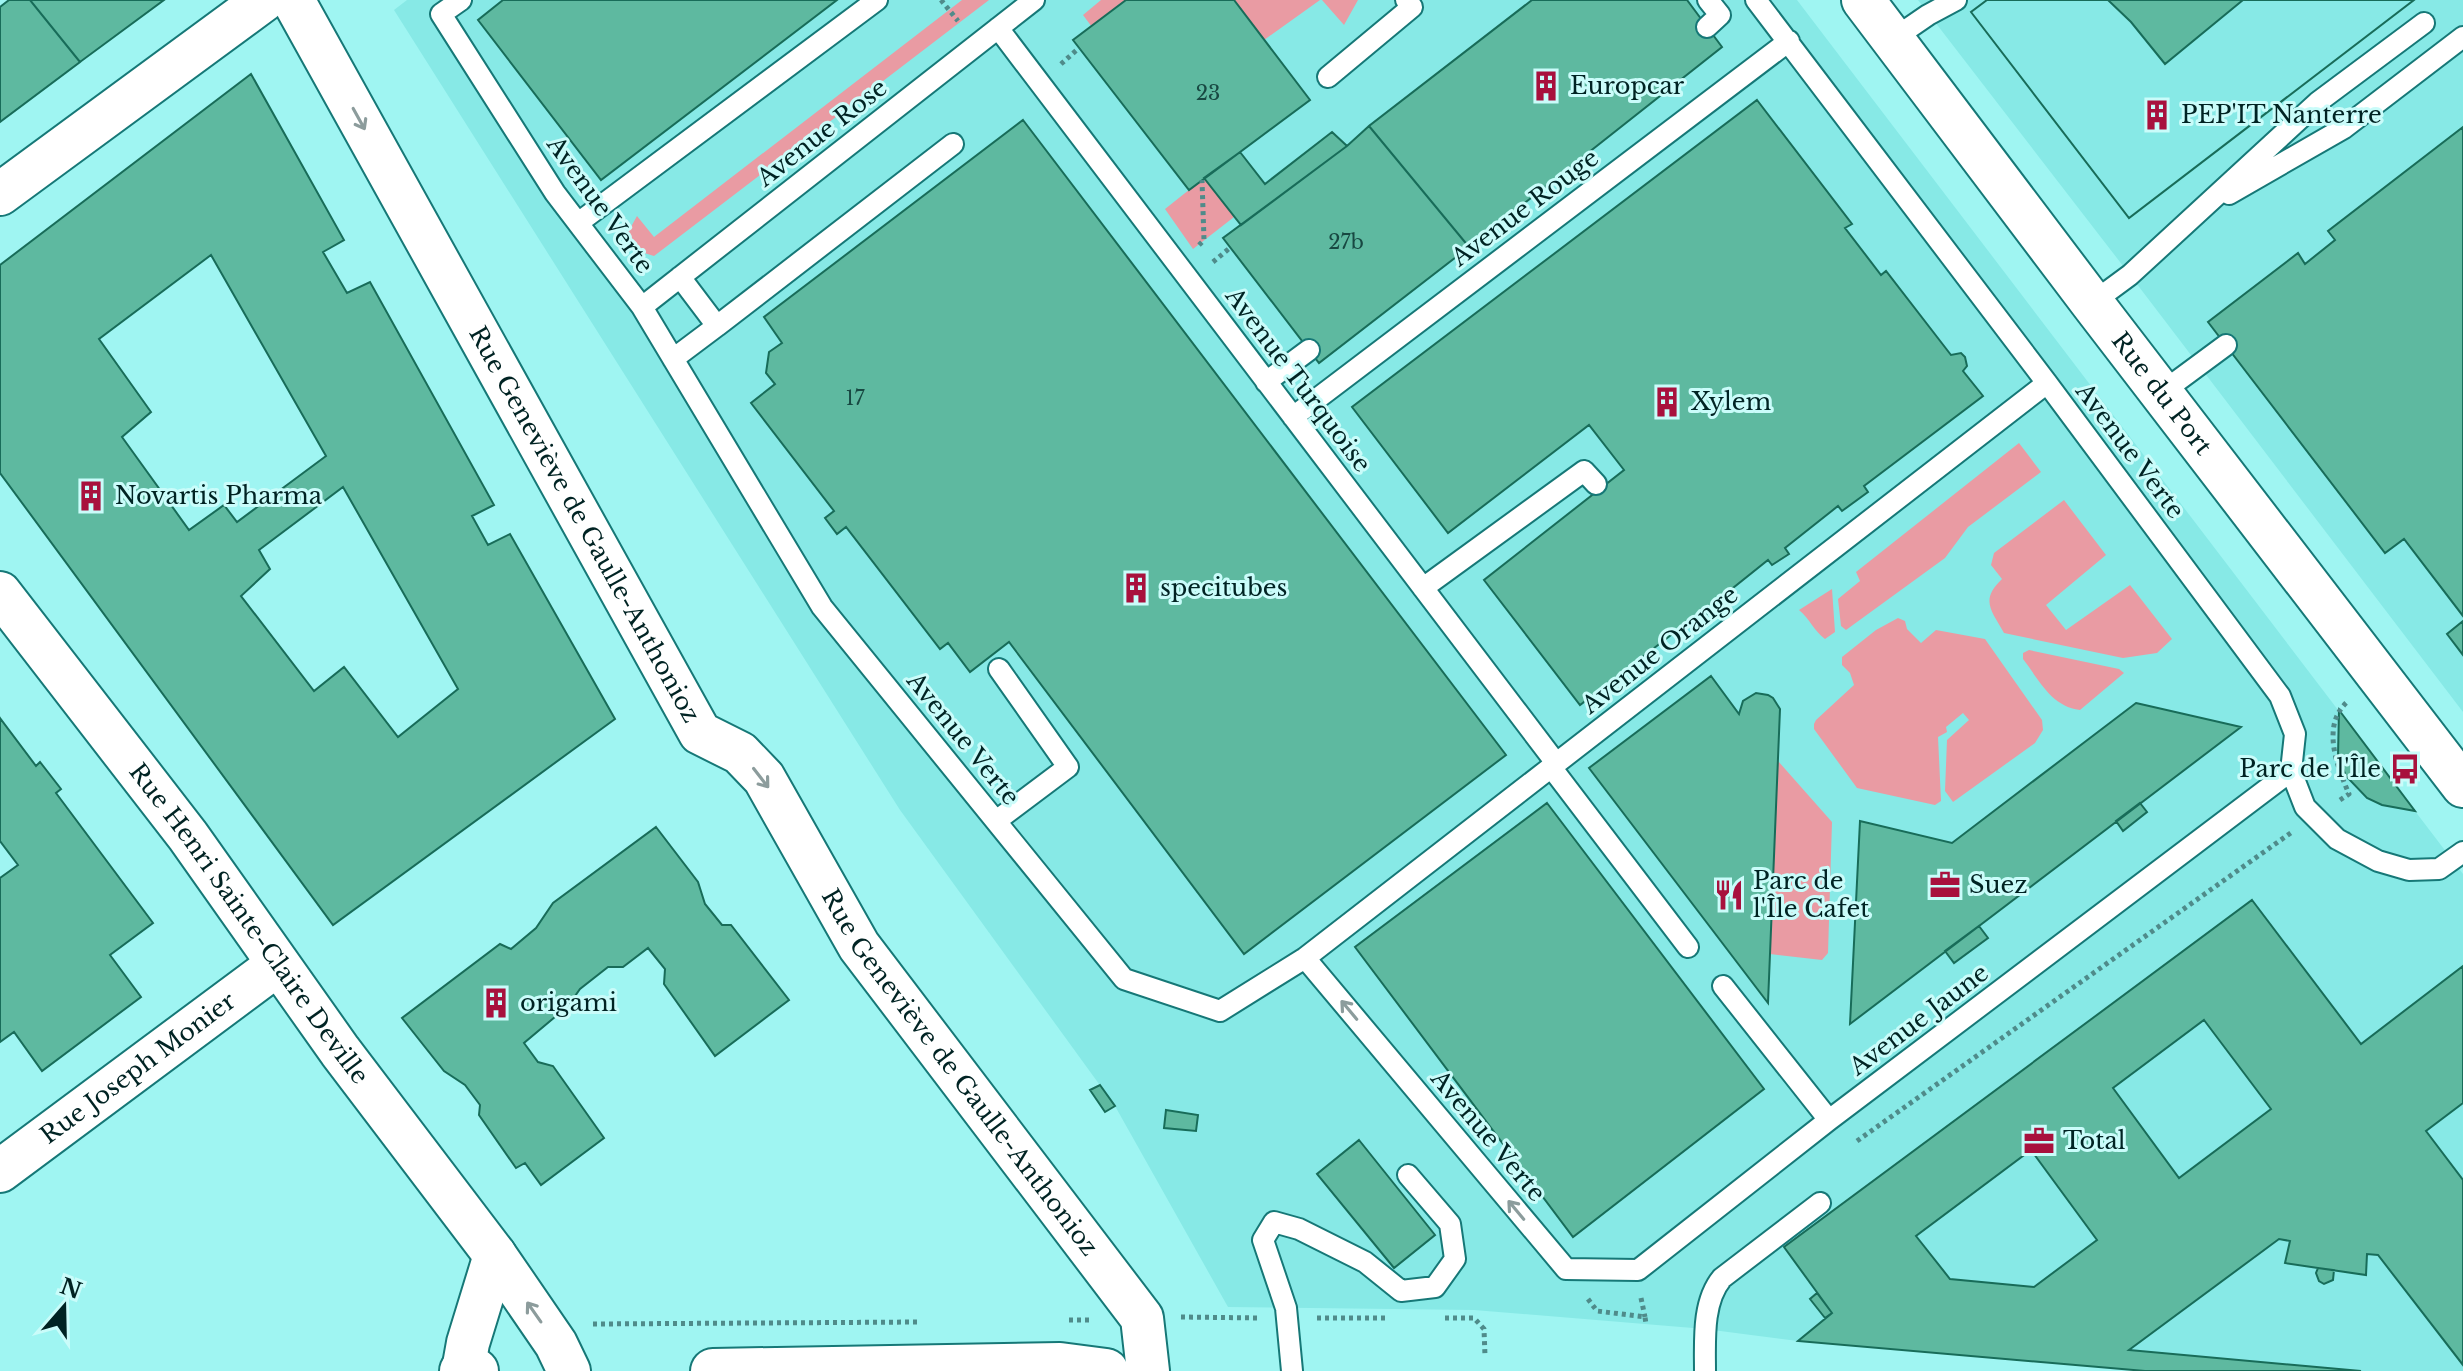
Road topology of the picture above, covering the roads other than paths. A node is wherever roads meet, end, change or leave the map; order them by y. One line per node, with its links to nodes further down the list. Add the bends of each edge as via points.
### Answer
1 (264, 0): 19 (street)
2 (293, 0): 57 (street, Rue Geneviève de Gaulle-Anthonioz, one-way to 57, via 700,733 740,753 764,778 859,946 1142,1318)
3 (461, 0): 21 (lane, Avenue Verte, via 441,14)
4 (877, 0): 21 (lane)
5 (1034, 0): 13 (lane, Avenue Rose)
6 (1406, 0): 17 (lane, via 1412,7)
7 (1708, 0): 12 (lane, via 1720,15)
8 (1756, 0): 16 (lane, Avenue Verte)
9 (1863, 0): 15 (street, Rue du Port)
10 (1956, 0): 15 (lane)
11 (2424, 23): 20 (lane, via 2318,102)
12 (1707, 27)
13 (998, 28): 22 (lane, Avenue Rose); 29 (lane, Avenue Turquoise)
14 (2463, 37): 20 (lane, via 2344,128)
15 (1893, 39): 23 (street, Rue du Port)
16 (1789, 41): 30 (lane, Avenue Verte); 32 (lane, Avenue Rouge)
17 (1328, 77)
18 (953, 144): 25 (lane)
19 (0, 194)
20 (2195, 214): 23 (lane)
21 (578, 223): 24 (lane, Avenue Verte)
22 (680, 277): 24 (lane, Avenue Rose); 25 (lane)
23 (2092, 303): 31 (street, Rue du Port)
24 (642, 307): 28 (lane, Avenue Verte)
25 (717, 326): 28 (lane)
26 (2226, 345): 31 (lane)
27 (1309, 350): 29 (lane)
28 (673, 359): 40 (lane, Avenue Verte, via 822,607)
29 (1266, 382): 32 (lane, Avenue Turquoise)
30 (2047, 383): 37 (lane, Avenue Orange); 38 (lane, Avenue Verte, via 2280,696 2295,734)
31 (2161, 393): 39 (street, Rue du Port)
32 (1293, 417): 34 (lane, Avenue Turquoise)
33 (1596, 484): 34 (lane, via 1584,471)
34 (1423, 588): 37 (lane, Avenue Turquoise)
35 (0, 593): 44 (street, Rue Henri Sainte-Claire Deville, via 188,836)
36 (999, 669): 40 (lane, via 1068,767)
37 (1554, 765): 42 (lane, Avenue Turquoise); 43 (lane, Avenue Orange)
38 (2291, 771): 41 (lane, Avenue Verte, via 2314,817 2337,839 2378,861 2409,870 2439,869); 46 (lane, Avenue Jaune)
39 (2463, 786)
40 (996, 821): 43 (lane, Avenue Verte, via 1124,979 1220,1011)
41 (2463, 852)
42 (1688, 947)
43 (1305, 958): 51 (lane, Avenue Verte, one-way to 43)
44 (277, 965): 47 (street, Rue Joseph Monier); 50 (street, Rue Henri Sainte-Claire Deville)
45 (1723, 986): 46 (lane)
46 (1829, 1120): 51 (lane, Avenue Jaune, via 1638,1270)
47 (0, 1171)
48 (1408, 1175): 58 (lane, via 1450,1224 1455,1259 1435,1287 1401,1291 1365,1262 1274,1222 1263,1240 1286,1308)
49 (1820, 1203): 59 (lane, via 1716,1286 1705,1329)
50 (495, 1255): 52 (street); 54 (street, Rue Henri Sainte-Claire Deville, one-way to 50)
51 (1566, 1269)
52 (463, 1371): 53 (street)
53 (476, 1371)
54 (569, 1371)
55 (713, 1371): 56 (street, via 1060,1365)
56 (1106, 1371)
57 (1148, 1371)
58 (1292, 1371)
59 (1705, 1371)

